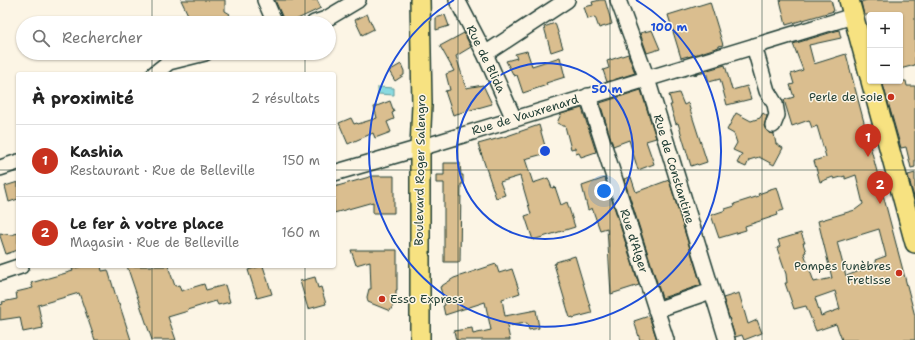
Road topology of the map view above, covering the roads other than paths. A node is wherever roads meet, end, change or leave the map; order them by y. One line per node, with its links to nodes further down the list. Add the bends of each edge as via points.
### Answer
1 (265, 0): 8 (street)
2 (358, 0): 9 (street)
3 (420, 0): 20 (main road, Boulevard Roger Salengro)
4 (457, 0): 11 (street, Rue de Blida)
5 (567, 0): 11 (street)
6 (618, 0): 15 (street, Rue de Constantine)
7 (851, 8): 10 (street, Rue de Vauxrenard); 13 (main road)
8 (272, 16)
9 (331, 16)
10 (754, 46): 15 (street, Rue de Vauxrenard); 19 (street, via 767,91 775,104 777,115)
11 (485, 54): 18 (street, Rue de Blida)
12 (177, 60): 14 (street, via 169,62)
13 (867, 66)
14 (156, 72)
15 (647, 79): 17 (street, Rue de Vauxrenard); 27 (street, Rue de Constantine)
16 (872, 84): 24 (main road)
17 (588, 96): 18 (street, Rue de Vauxrenard); 28 (street, Rue d'Alger)
18 (514, 119): 20 (street, Rue de Vauxrenard)
19 (773, 125)
20 (420, 148): 23 (street, Rue de Vauxrenard); 29 (main road, Boulevard Roger Salengro)
21 (16, 163): 22 (street)
22 (0, 168)
23 (336, 172)
24 (915, 243)
25 (16, 267): 26 (street)
26 (0, 272)
27 (711, 291): 28 (street); 31 (street, Rue de Constantine)
28 (656, 310): 30 (street, Rue d'Alger)
29 (420, 340)
30 (666, 340)
31 (727, 340)

